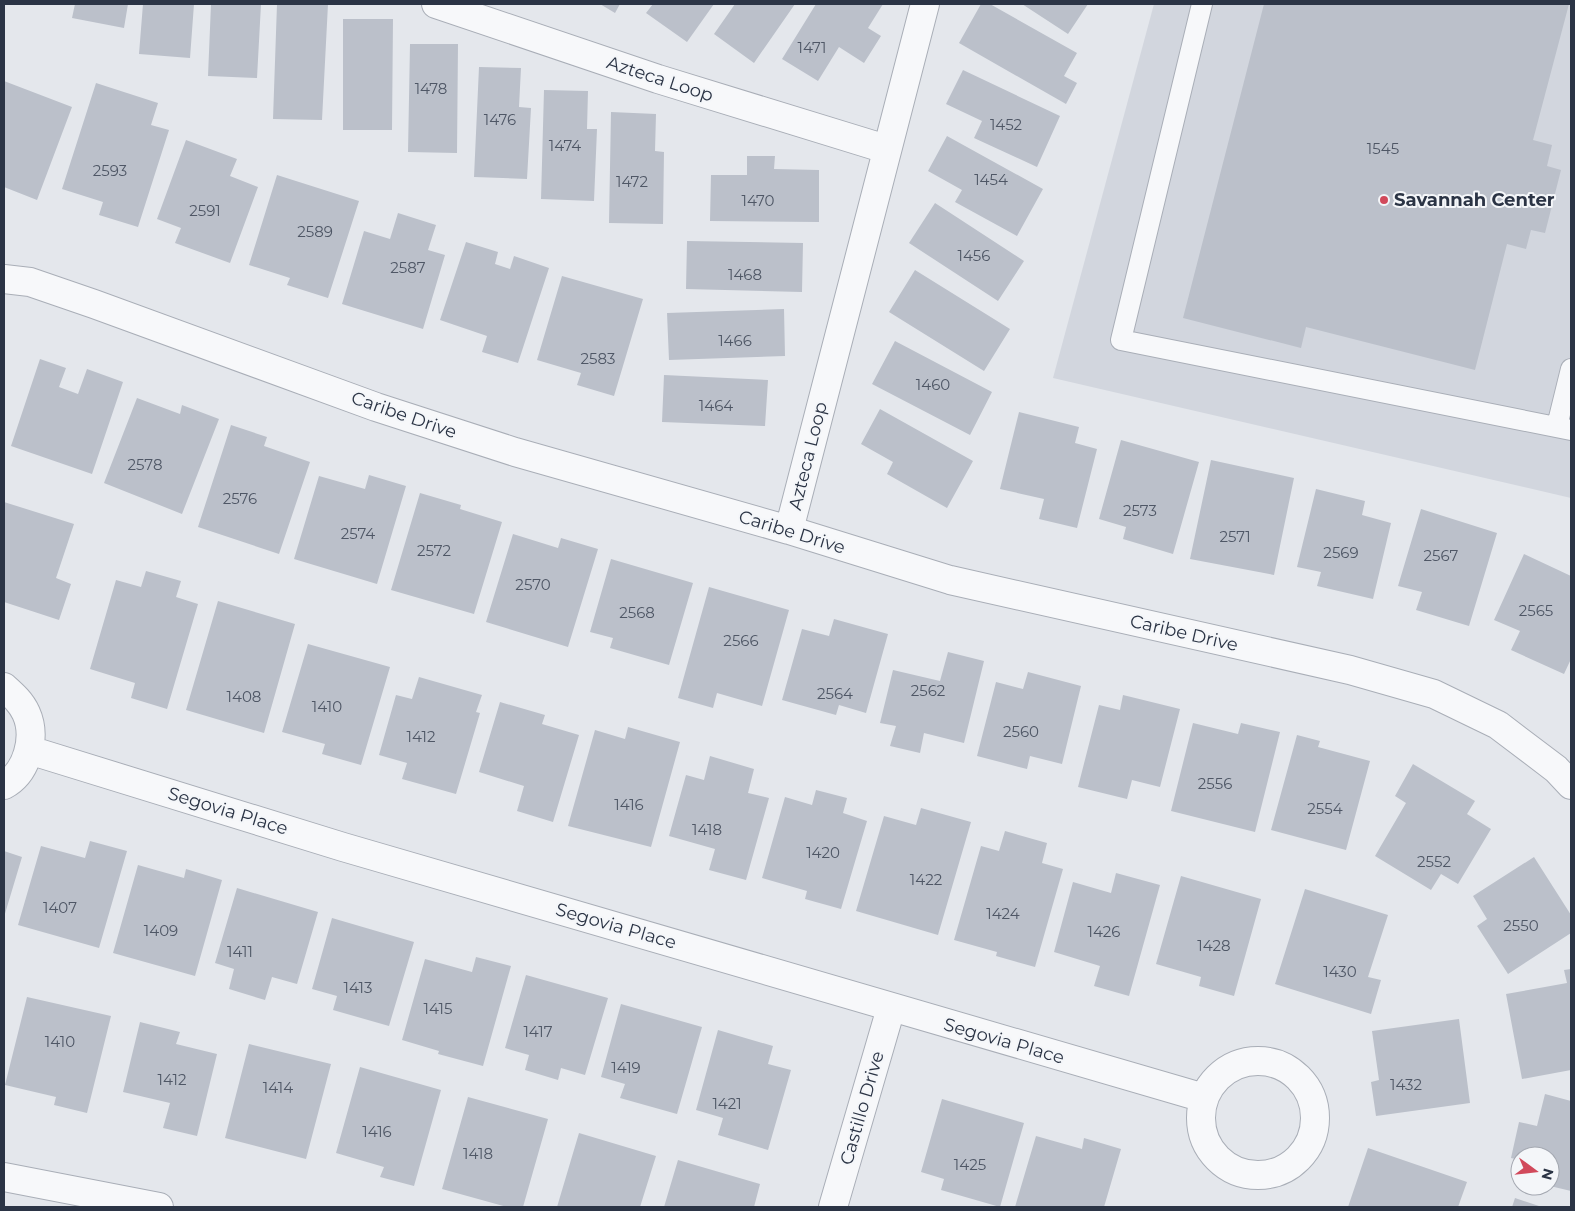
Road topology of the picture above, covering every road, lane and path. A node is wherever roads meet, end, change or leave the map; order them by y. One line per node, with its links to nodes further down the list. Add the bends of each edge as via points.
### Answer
1 (436, 4): 4 (street, Azteca Loop, via 658,79)
2 (925, 4): 4 (street, Azteca Loop)
3 (1202, 4): 7 (lane, via 1121,340)
4 (886, 148): 8 (street, Azteca Loop)
5 (4, 280): 8 (street, Caribe Drive, via 30,282 376,407 515,452)
6 (1571, 369): 7 (lane)
7 (1564, 428)
8 (789, 530): 12 (street, Caribe Drive, via 950,580 1350,670 1434,694 1498,725 1556,769)
9 (4, 687): 10 (street, via 17,698 27,714 31,732)
10 (29, 750): 11 (street, via 21,768); 13 (street, Segovia Place, via 343,847)
11 (4, 785)
12 (1571, 785)
13 (891, 1008): 14 (street, Segovia Place); 17 (street, Castillo Drive)
14 (1204, 1098): 14 (street, via 1213,1082 1242,1062 1260,1060 1278,1064 1294,1072 1314,1102 1313,1138 1302,1156 1287,1169 1268,1175 1229,1169 1214,1156 1204,1138 1200,1118)
15 (4, 1177): 16 (street)
16 (159, 1207)
17 (833, 1207)

